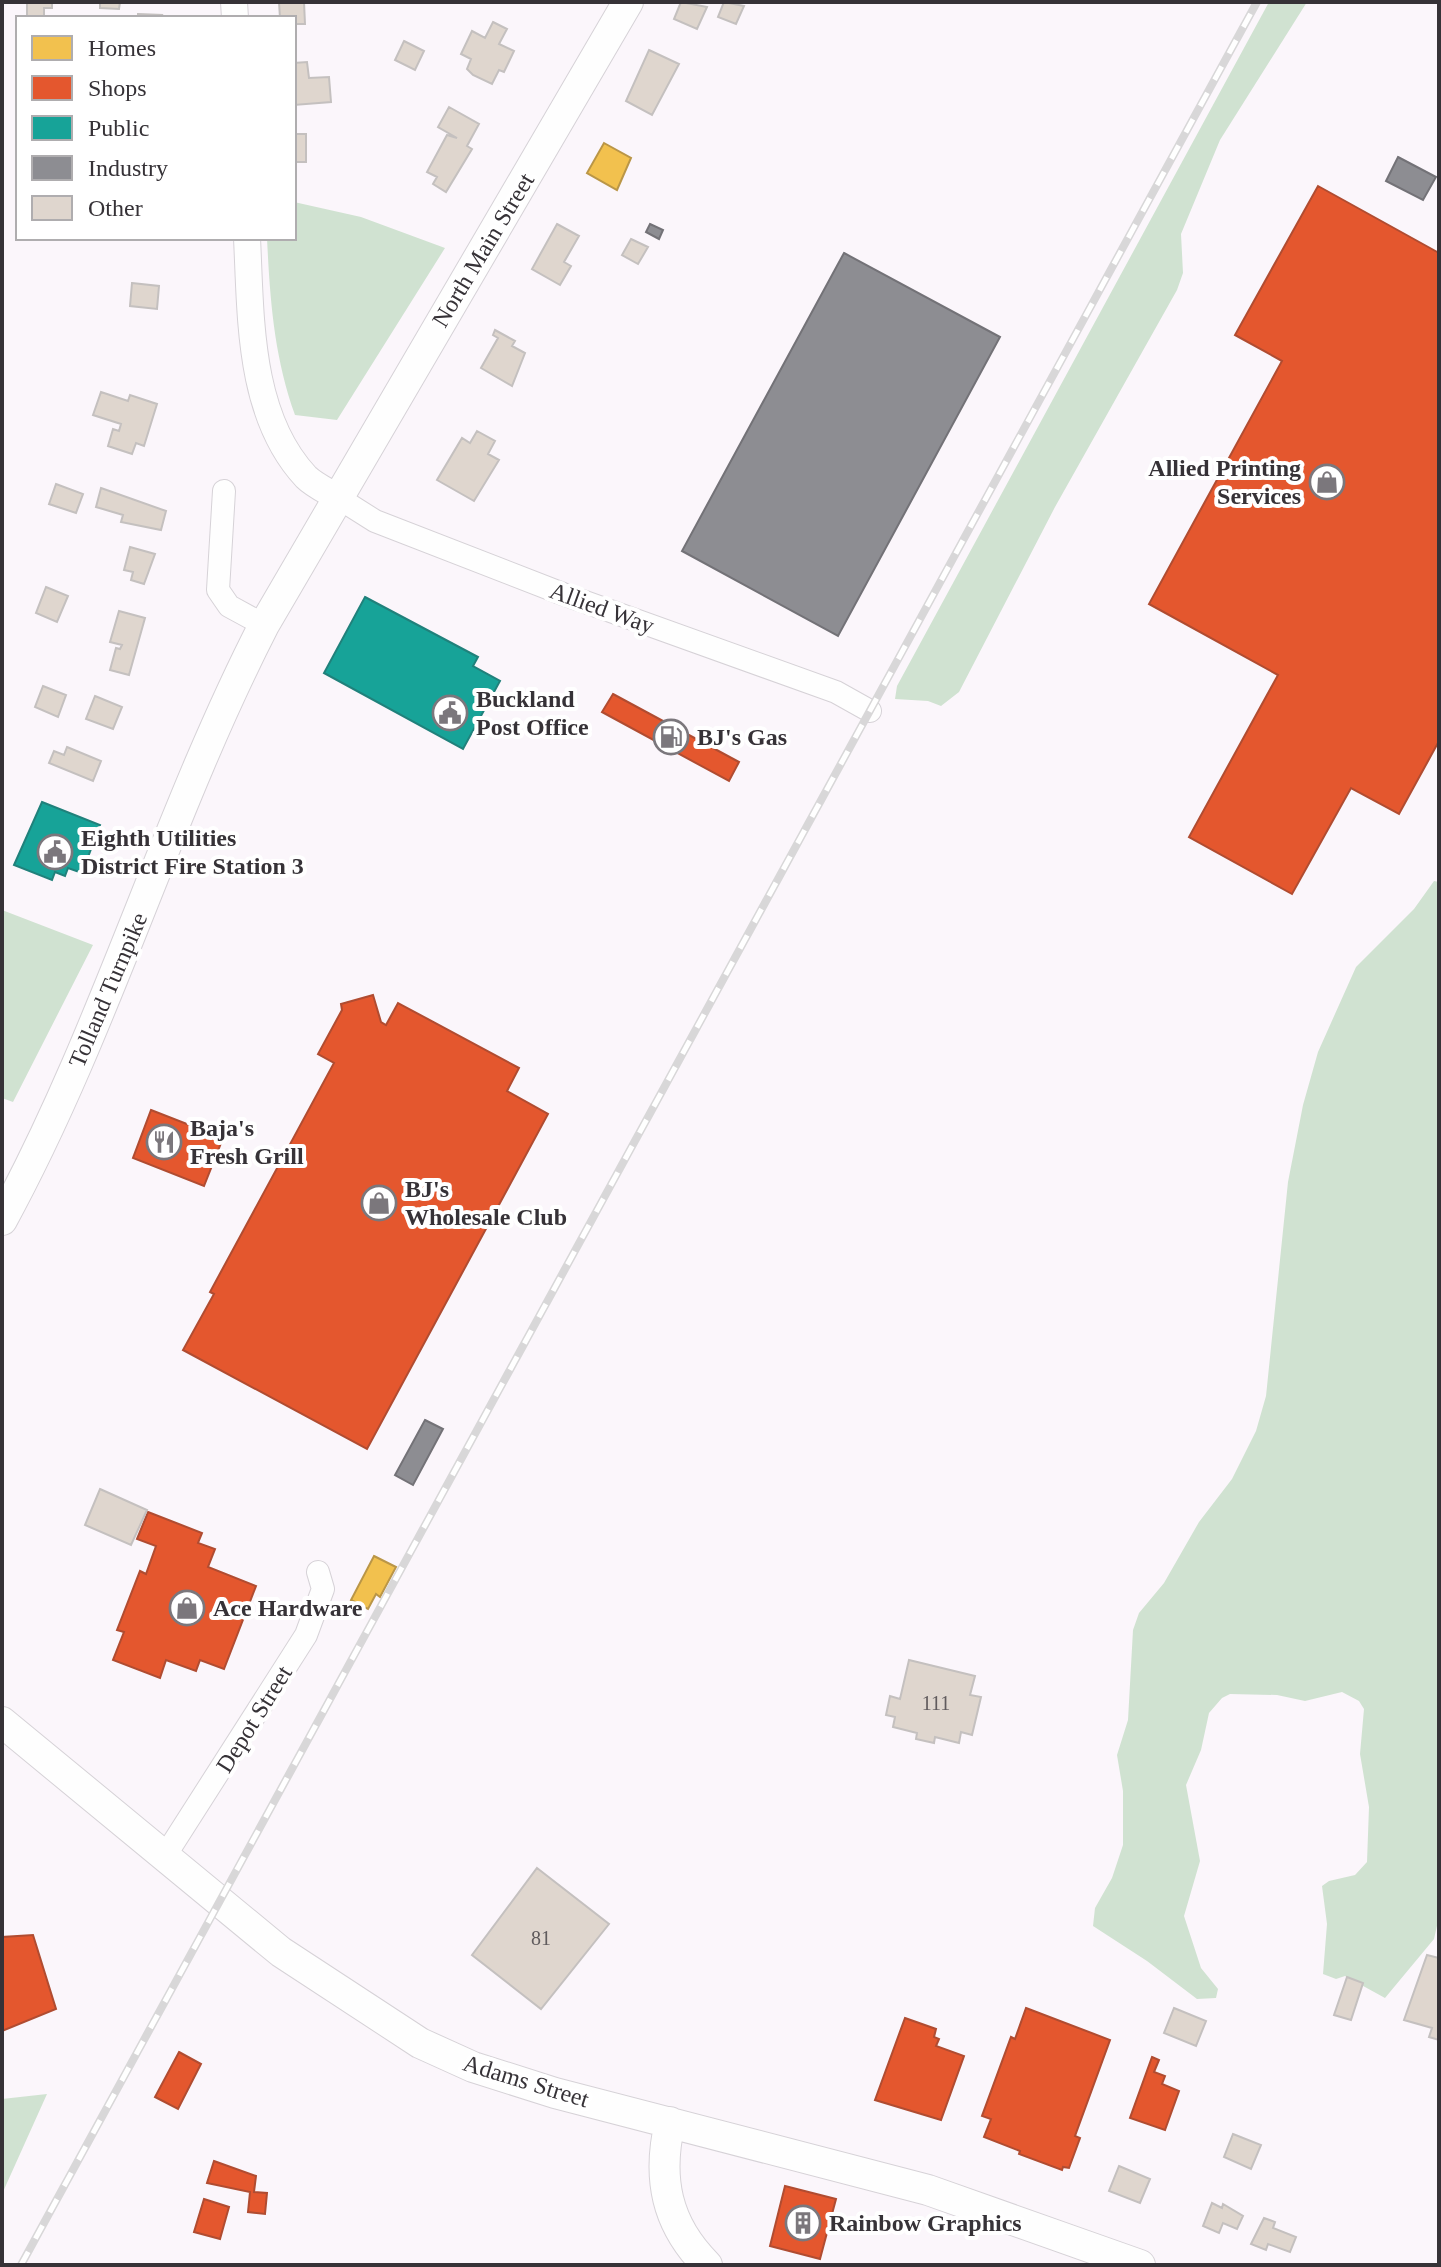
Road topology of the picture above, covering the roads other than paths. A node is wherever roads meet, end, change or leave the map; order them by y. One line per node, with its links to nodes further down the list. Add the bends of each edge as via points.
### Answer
1 (628, 2): 4 (main road, North Main Street)
2 (247, 240): 4 (street, via 252,331 263,393 280,442 308,479)
3 (224, 491): 5 (street, via 218,590 229,606)
4 (337, 497): 5 (main road, Tolland Turnpike); 6 (street, Allied Way, via 375,521 836,692)
5 (264, 625): 7 (main road, Tolland Turnpike, via 65,1092)
6 (870, 711)
7 (2, 1220)
8 (318, 1572): 10 (street, Depot Street, via 323,1589 306,1635)
9 (2, 1722): 10 (main road, Adams Street)
10 (163, 1859): 11 (main road, Adams Street, via 310,1974 420,2043 473,2067)
11 (670, 2122): 12 (main road, via 662,2154 666,2189 677,2230); 13 (main road, Adams Street, via 880,2175)
12 (707, 2265)
13 (1140, 2265)

